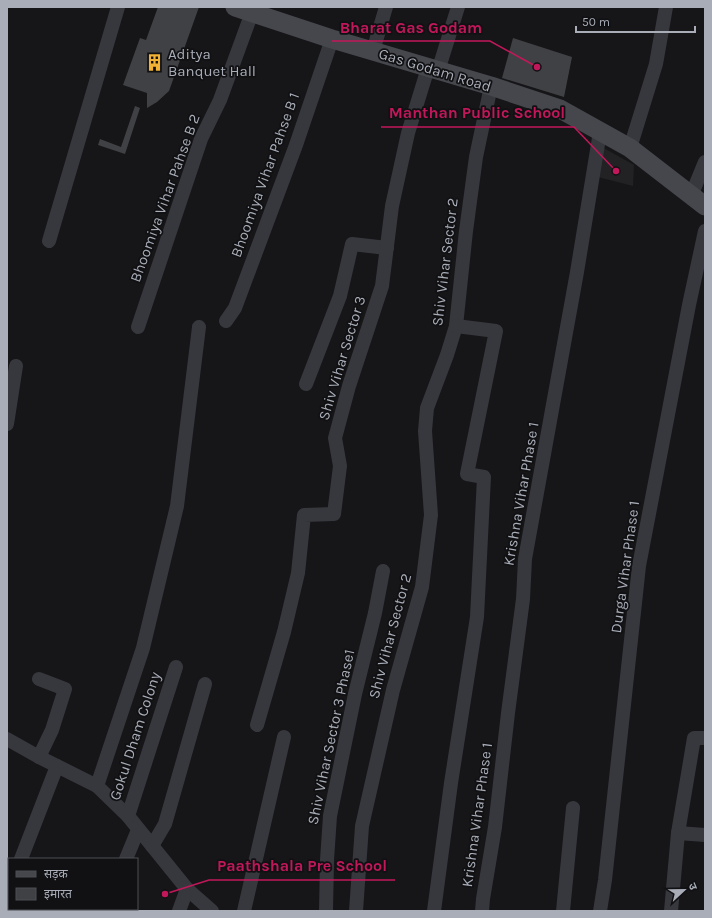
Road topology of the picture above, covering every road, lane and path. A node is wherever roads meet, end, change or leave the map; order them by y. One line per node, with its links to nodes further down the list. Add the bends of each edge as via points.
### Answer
1 (118, 7): 15 (street)
2 (386, 7): 7 (street)
3 (458, 7): 8 (street, Shiv Vihar Sector 3)
4 (666, 7): 11 (street, via 656,64)
5 (247, 9): 6 (main road, Gas Godam Road); 19 (street, Bhoomiya Vihar Pahse B 2, via 220,100 201,139)
6 (332, 39): 7 (main road, Gas Godam Road); 17 (street, Bhoomiya Vihar Pahse B 1, via 296,145 235,308)
7 (373, 51): 8 (main road, Gas Godam Road)
8 (433, 69): 9 (main road, Gas Godam Road); 16 (street, Shiv Vihar Sector 3, via 405,148 392,206)
9 (491, 86): 10 (main road, Gas Godam Road, via 560,109); 18 (street, Shiv Vihar Sector 2, via 475,164)
10 (600, 132): 11 (main road, Gas Godam Road); 50 (street, Krishna Vihar Phase 1, via 575,288 525,559 523,599)
11 (630, 148): 13 (main road, Gas Godam Road)
12 (705, 162): 13 (street)
13 (698, 201)
14 (705, 231): 52 (street, Durga Vihar Phase 1, via 639,566)
15 (49, 241)
16 (387, 248): 22 (street, via 352,244 340,296); 28 (street, Shiv Vihar Sector 3, via 382,286 335,438 340,466 334,514 304,515 298,573)
17 (226, 321)
18 (456, 326): 48 (street, Shiv Vihar Sector 2, via 427,408 425,430 431,514 422,587 393,690 362,826); 49 (street, via 496,331 467,474 484,477 477,617)
19 (138, 327)
20 (199, 327): 34 (street, via 177,506 143,648)
21 (16, 366): 23 (street)
22 (306, 384)
23 (7, 424)
24 (383, 571): 47 (street, Shiv Vihar Sector 3 Phase1, via 376,613 355,694 330,816)
25 (176, 667): 36 (street, Gokul Dham Colony)
26 (39, 679): 32 (street, via 65,689 52,730)
27 (206, 684): 40 (street, via 165,824)
28 (257, 724)
29 (284, 737): 46 (street)
30 (705, 738): 38 (street, via 694,738)
31 (7, 739): 32 (street)
32 (39, 757): 33 (street)
33 (57, 766): 34 (street); 41 (street)
34 (97, 786): 36 (street)
35 (573, 808): 51 (street)
36 (128, 816): 37 (street)
37 (138, 830): 40 (street); 42 (street)
38 (678, 833): 39 (street); 53 (street)
39 (705, 835)
40 (152, 846): 43 (street)
41 (21, 858)
42 (126, 858)
43 (188, 889): 44 (street); 45 (street)
44 (179, 911)
45 (212, 911)
46 (244, 911)
47 (326, 911)
48 (356, 911)
49 (434, 911)
50 (482, 911)
51 (563, 911)
52 (600, 911)
53 (671, 911)

